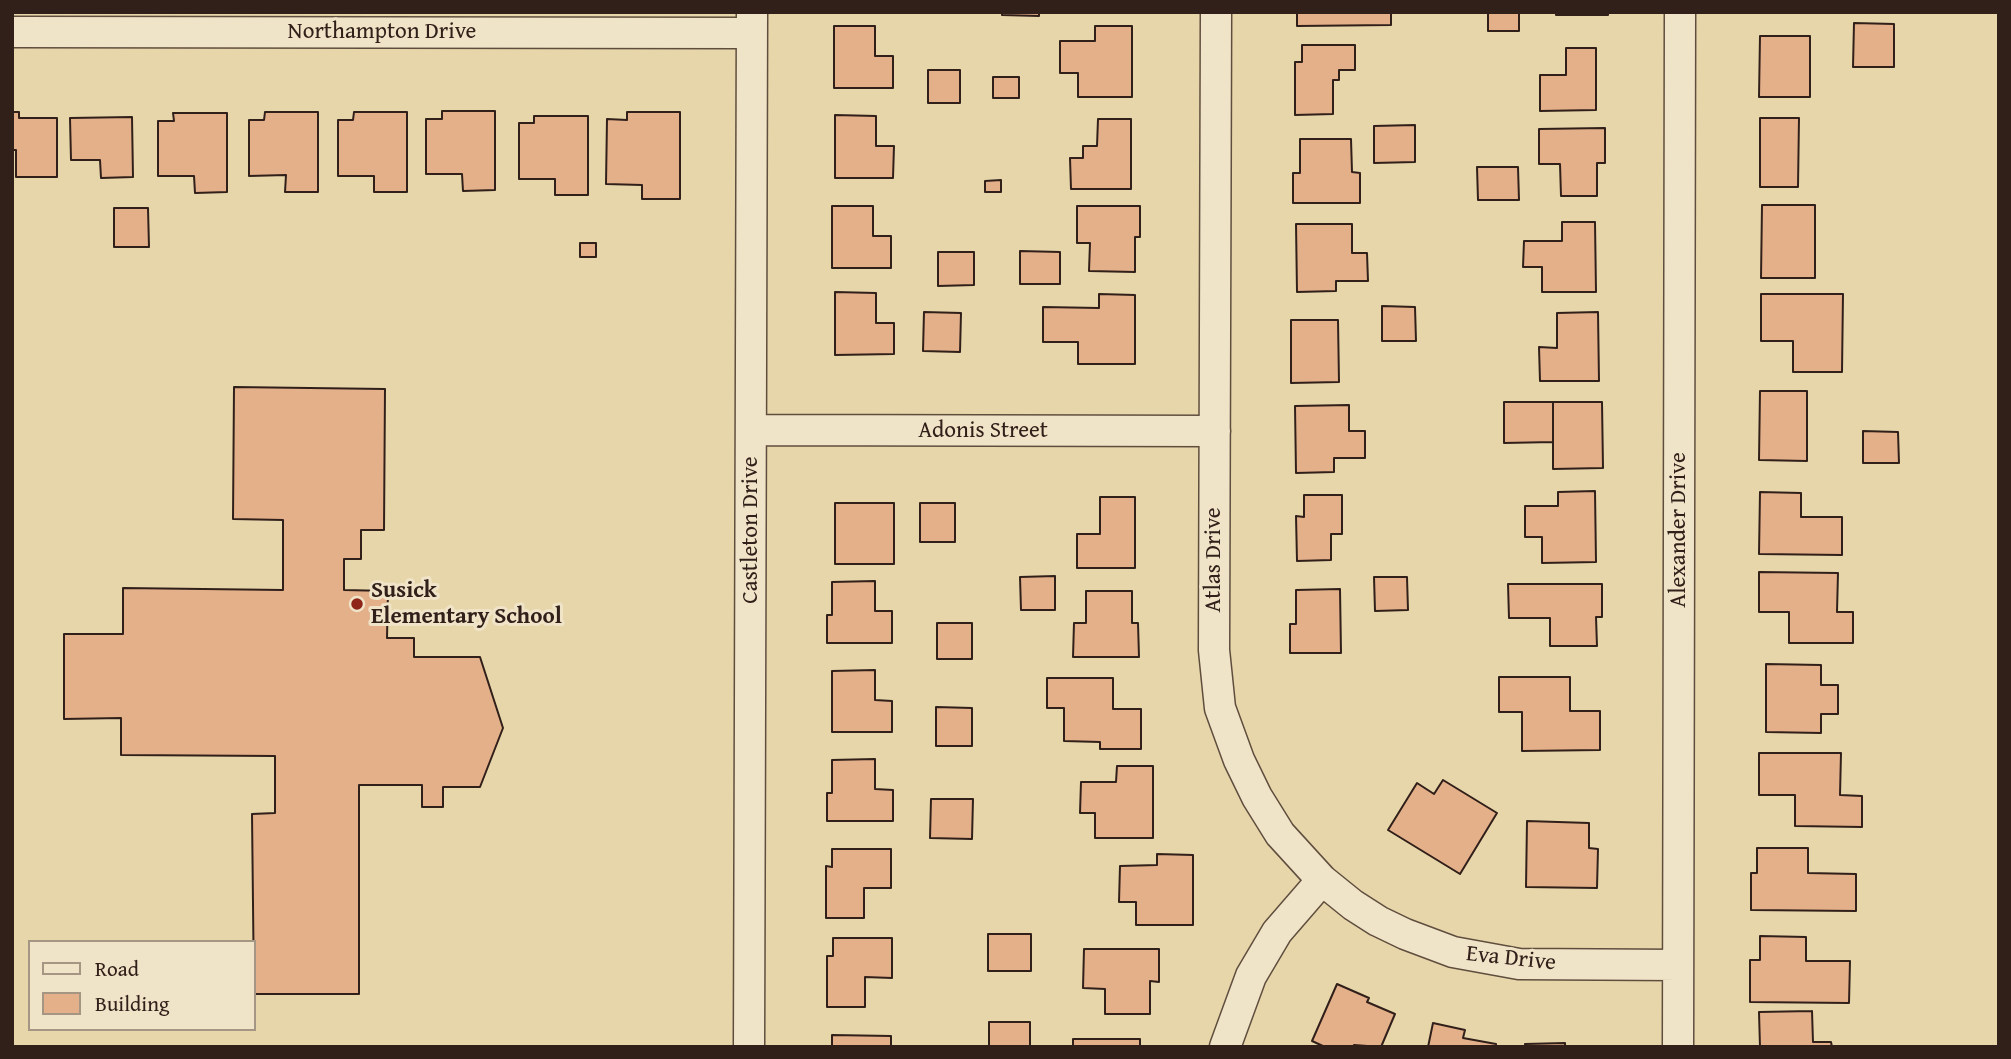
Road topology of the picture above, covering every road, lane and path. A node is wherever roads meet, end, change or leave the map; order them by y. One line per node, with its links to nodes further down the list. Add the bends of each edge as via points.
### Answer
1 (1216, 12): 6 (street, Atlas Drive)
2 (1680, 12): 8 (street, Alexander Drive)
3 (752, 22): 4 (street, Northampton Drive); 5 (street, Castleton Drive)
4 (12, 33)
5 (751, 430): 6 (street, Adonis Street); 9 (street, Castleton Drive)
6 (1215, 431): 7 (street, Atlas Drive, via 1214,650 1220,708 1257,797 1280,834)
7 (1322, 880): 8 (street, Eva Drive, via 1378,920 1453,952 1518,964); 10 (street, via 1278,932 1251,976)
8 (1678, 965): 11 (street, Alexander Drive)
9 (750, 1047)
10 (1224, 1047)
11 (1678, 1047)

